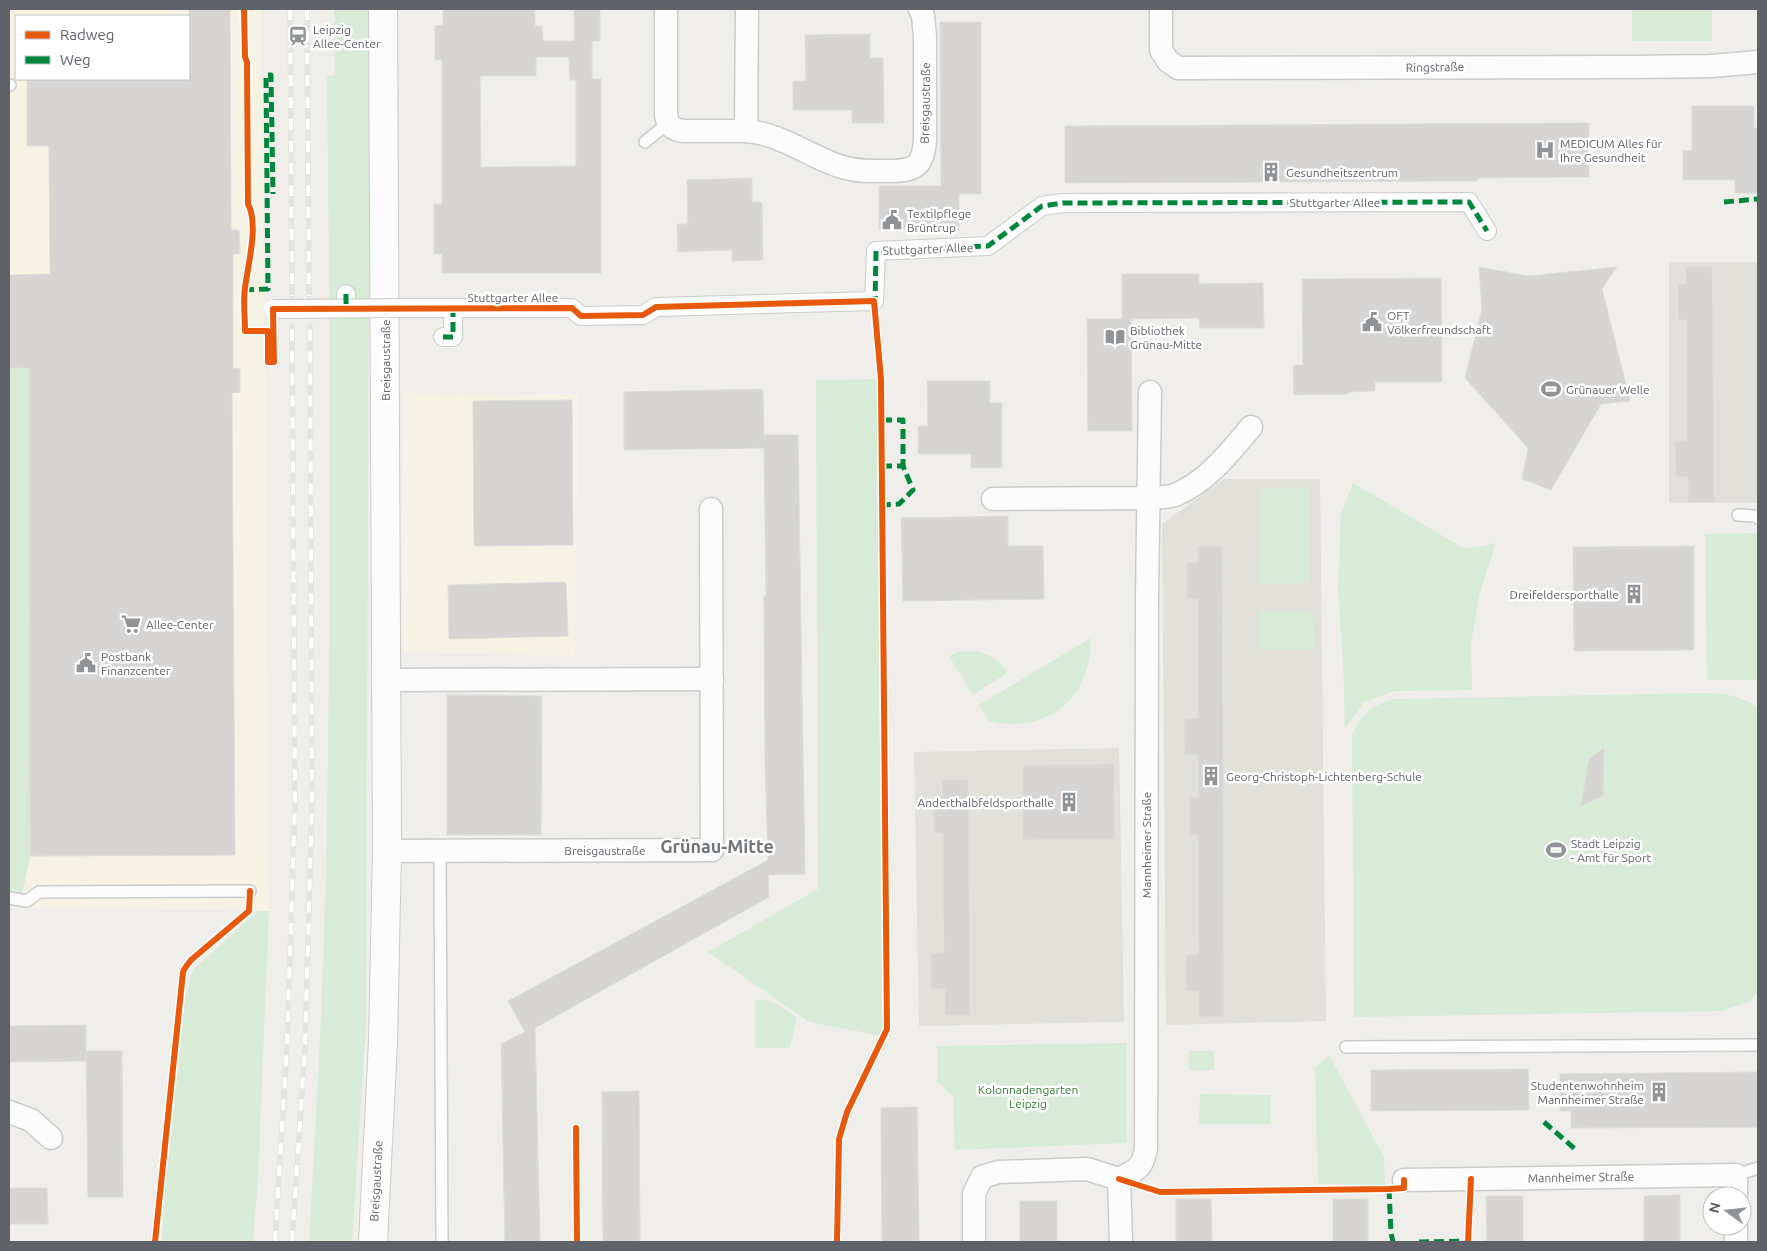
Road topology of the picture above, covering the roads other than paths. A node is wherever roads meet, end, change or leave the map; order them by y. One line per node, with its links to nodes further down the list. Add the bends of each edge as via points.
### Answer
1 (383, 9): 22 (street, Breisgaustraße)
2 (666, 9): 7 (street)
3 (747, 9): 8 (street)
4 (920, 9): 8 (street, Breisgaustraße, via 925,36 925,140 917,166 902,171 858,171 772,137)
5 (1161, 9): 6 (street, Ringstraße, via 1161,50 1178,68 1632,67)
6 (1758, 62)
7 (668, 123): 8 (street, Breisgaustraße, via 672,128 684,131); 9 (lane)
8 (746, 131)
9 (646, 142)
10 (1487, 231): 11 (street, Stuttgarter Allee, via 1469,202 1063,203 1042,206 988,246 876,251 874,301 656,307 643,315 581,316 572,308)
11 (453, 308): 12 (street, Stuttgarter Allee, bridge, via 411,308 346,301); 13 (street, Stuttgarter Allee, via 453,337)
12 (266, 309)
13 (443, 337)
14 (1150, 392): 16 (street, Mannheimer Straße)
15 (1251, 427): 16 (street, via 1196,484 1174,495)
16 (1148, 498): 17 (street); 32 (street, Mannheimer Straße, via 1146,1148 1139,1168)
17 (993, 499)
18 (711, 508): 21 (street, Breisgaustraße)
19 (1738, 515): 20 (lane)
20 (1758, 518)
21 (712, 679): 22 (street); 23 (street, Breisgaustraße, via 712,850)
22 (387, 680): 24 (street, Breisgaustraße)
23 (440, 850): 24 (street, Breisgaustraße); 36 (lane)
24 (387, 851): 35 (street, Breisgaustraße)
25 (250, 891): 26 (lane, via 39,892 27,900)
26 (9, 898)
27 (1758, 1045): 28 (lane)
28 (1346, 1047)
29 (9, 1112): 30 (street, via 31,1120)
30 (51, 1138)
31 (1758, 1168): 34 (lane)
32 (1119, 1179): 37 (street, via 1087,1170 998,1172 982,1177 974,1194); 38 (street)
33 (1404, 1180): 34 (street, Mannheimer Straße)
34 (1736, 1186)
35 (374, 1242)
36 (442, 1242)
37 (974, 1242)
38 (1121, 1242)

